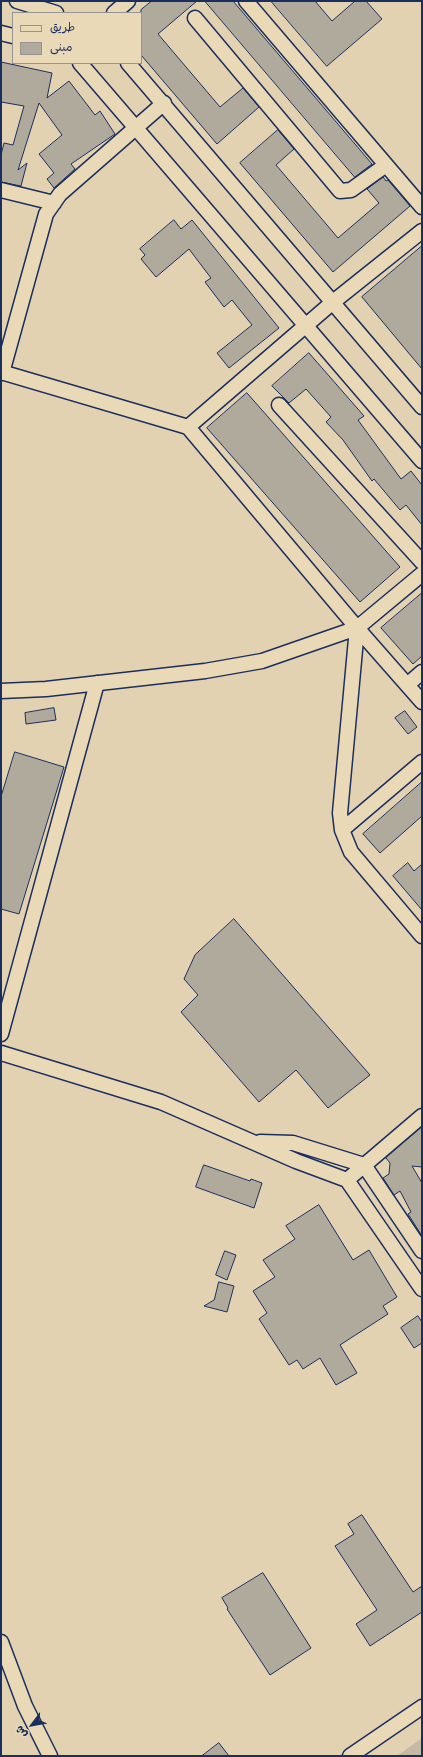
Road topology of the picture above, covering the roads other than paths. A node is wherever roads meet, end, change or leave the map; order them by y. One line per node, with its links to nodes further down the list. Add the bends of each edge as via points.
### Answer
1 (17, 1): 4 (street)
2 (128, 1): 5 (street)
3 (246, 1): 13 (street)
4 (53, 12)
5 (115, 12)
6 (195, 18): 13 (street, via 340,190 351,190)
7 (1, 33): 8 (street)
8 (12, 36)
9 (81, 64): 12 (street)
10 (129, 64): 11 (street)
11 (164, 103): 12 (street); 18 (street)
12 (136, 128): 15 (street, via 60,194); 19 (street)
13 (386, 165): 16 (street)
14 (1, 190): 15 (street)
15 (54, 203): 20 (street, via 46,214)
16 (422, 206)
17 (422, 231): 18 (street)
18 (333, 302): 19 (street); 22 (street)
19 (307, 325): 23 (street); 24 (street)
20 (1, 372): 23 (street)
21 (279, 405): 25 (street)
22 (422, 407)
23 (188, 427): 27 (street)
24 (422, 460)
25 (422, 562)
26 (422, 574): 27 (street)
27 (357, 628): 29 (street, via 262,661 205,671); 30 (street); 34 (street, via 340,806)
28 (422, 672): 30 (street)
29 (97, 683): 31 (street); 36 (street)
30 (407, 685): 32 (street)
31 (1, 691)
32 (422, 702)
33 (422, 762): 34 (street)
34 (342, 830): 35 (street, via 351,852)
35 (422, 936)
36 (1, 1034)
37 (1, 1053): 39 (street, via 160,1102)
38 (422, 1116): 40 (street)
39 (252, 1141): 40 (street, via 293,1143); 41 (street)
40 (364, 1165): 41 (street); 42 (street)
41 (347, 1180): 43 (street)
42 (422, 1251)
43 (422, 1289)
44 (1, 1642): 46 (street, via 25,1706)
45 (422, 1707): 47 (street)
46 (50, 1756)
47 (350, 1756)

